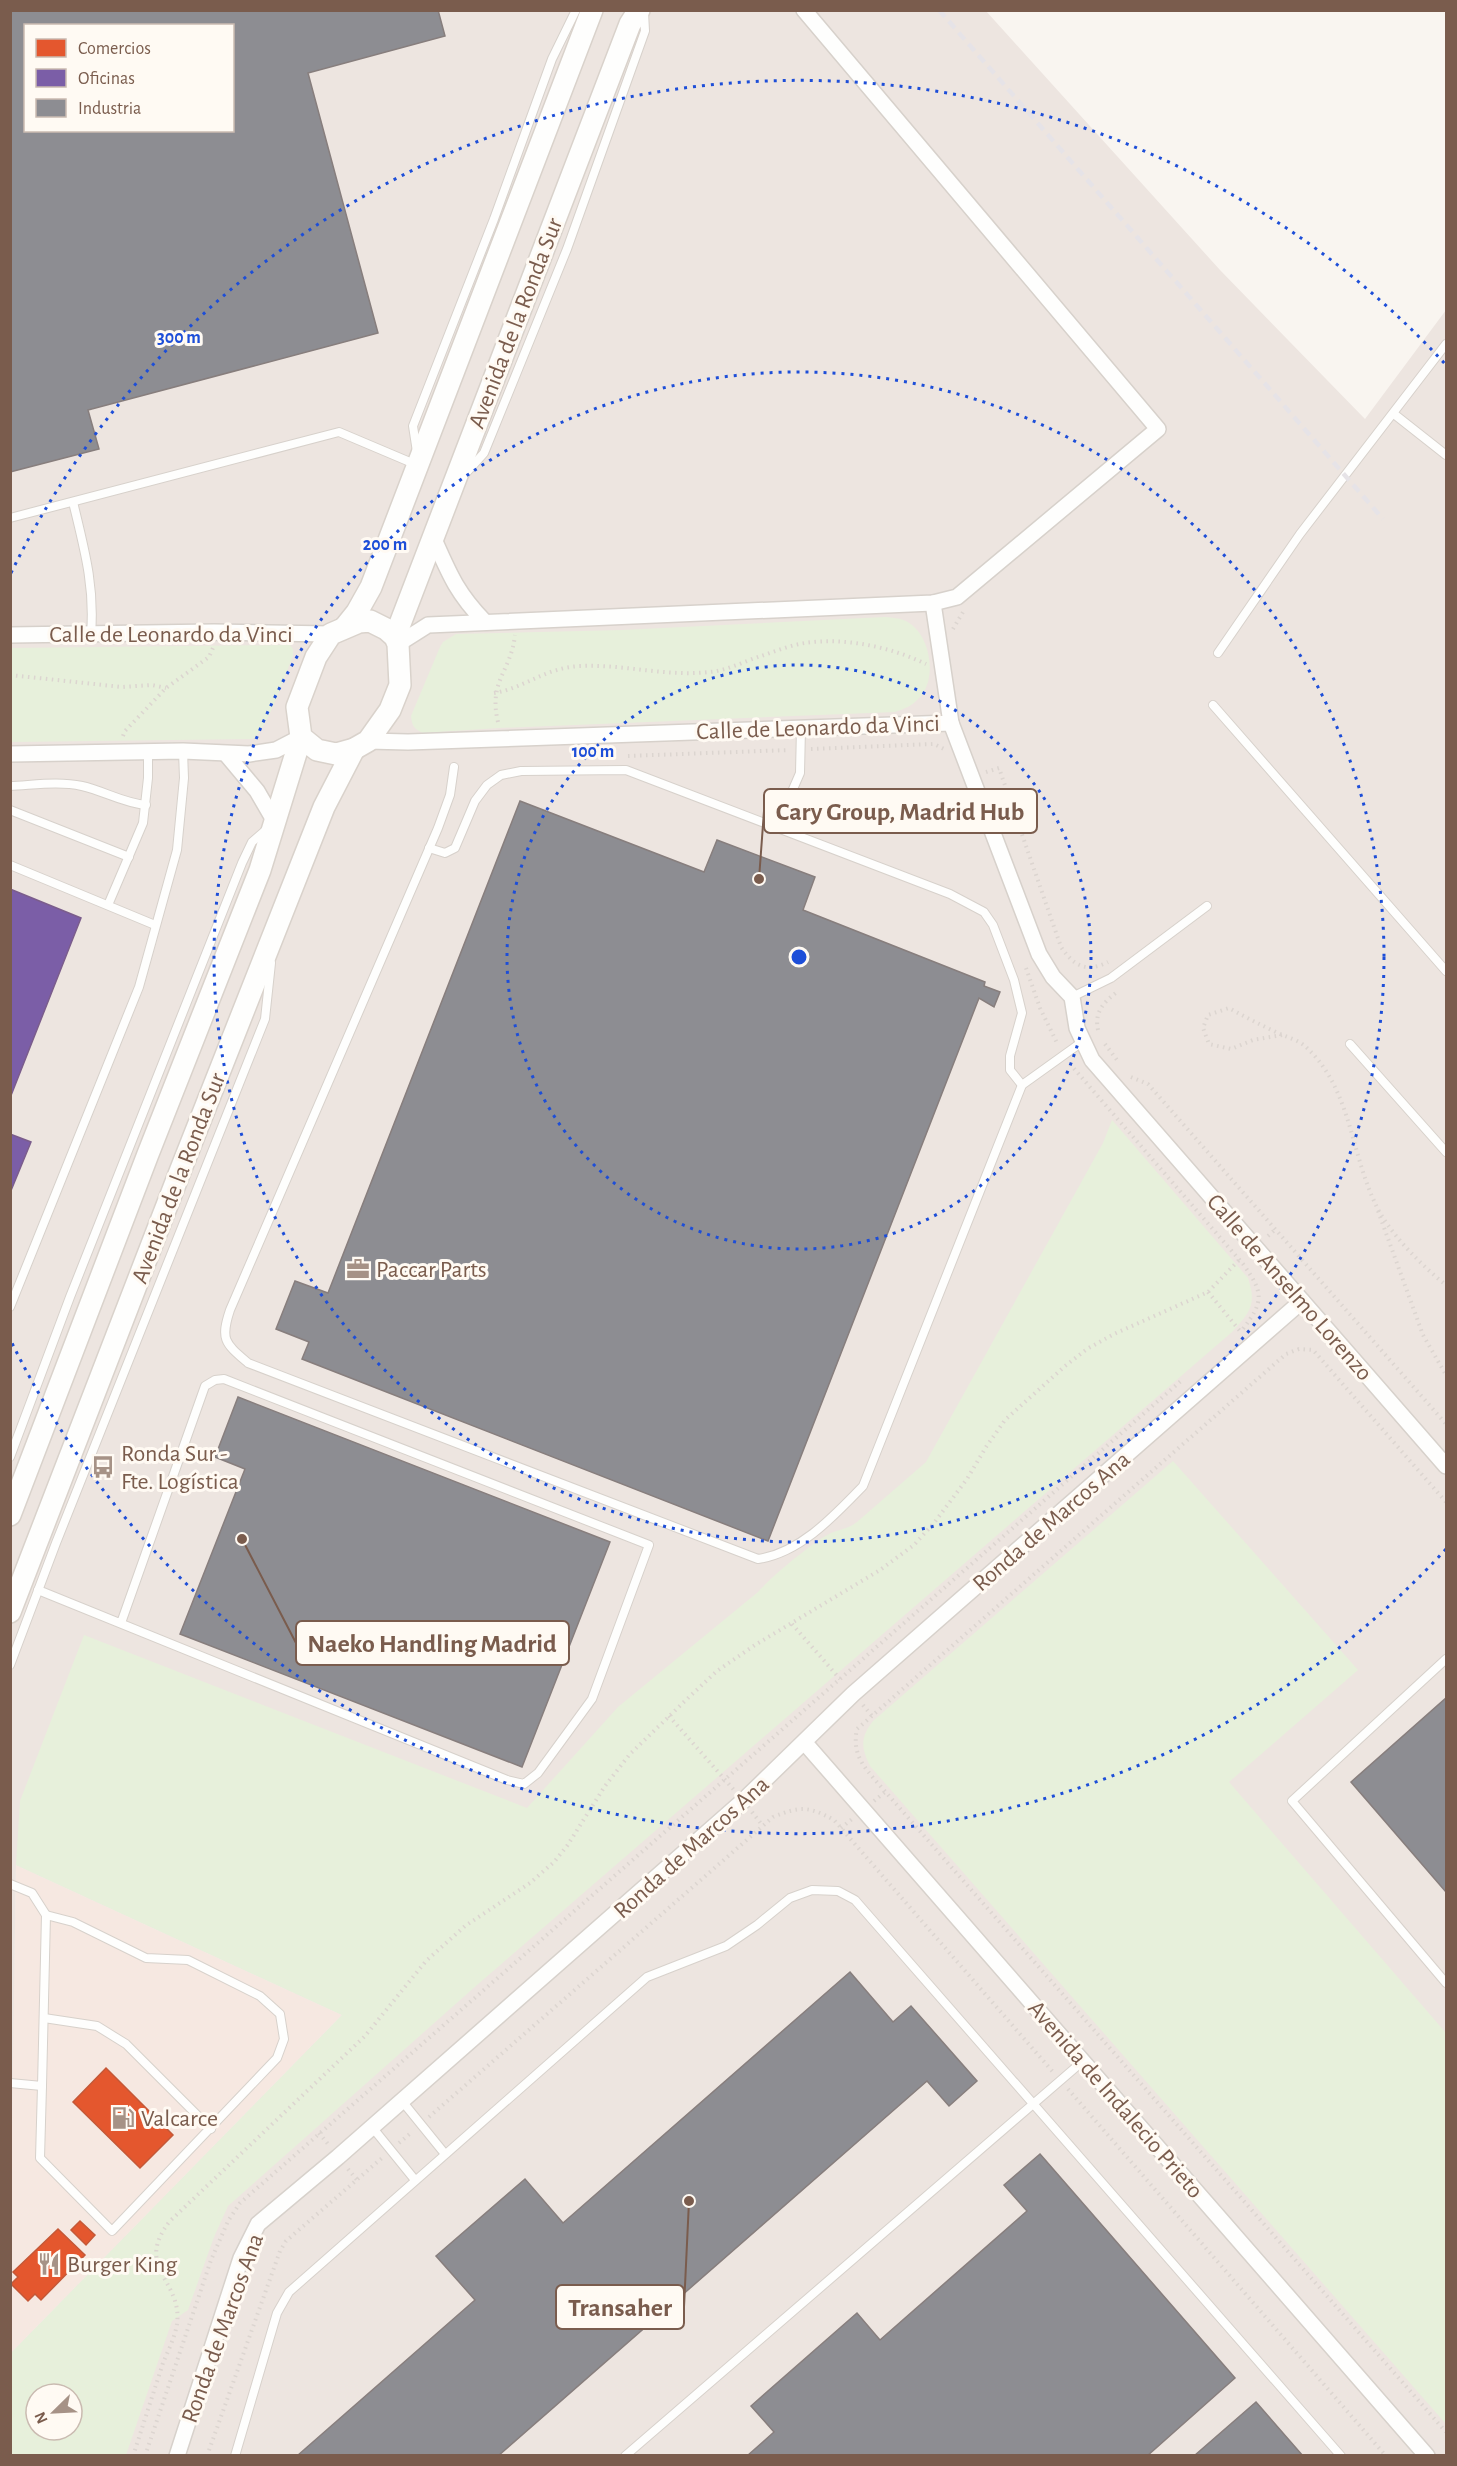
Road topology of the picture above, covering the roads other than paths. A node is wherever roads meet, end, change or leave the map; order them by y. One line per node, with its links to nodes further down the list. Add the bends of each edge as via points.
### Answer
1 (576, 10): 8 (lane, via 552,59 413,426)
2 (592, 10): 8 (main road, Avenida de la Ronda Sur)
3 (641, 10): 11 (main road, Avenida de la Ronda Sur, via 621,46)
4 (804, 10): 12 (street, via 1158,429 957,597)
5 (1446, 344): 6 (lane)
6 (1394, 414): 7 (lane); 18 (lane, via 1300,534)
7 (1446, 455)
8 (419, 465): 9 (lane, via 339,432); 14 (main road, Avenida de la Ronda Sur, via 370,586 357,612)
9 (73, 502): 10 (lane); 15 (lane, via 89,566)
10 (10, 518)
11 (433, 537): 13 (street, via 463,599); 17 (main road, Avenida de la Ronda Sur)
12 (933, 603): 13 (street); 20 (street, Calle de Leonardo da Vinci)
13 (484, 621): 17 (street, via 428,625)
14 (338, 630): 15 (street, Calle de Leonardo da Vinci); 17 (main road, via 370,621 386,629); 22 (main road, via 316,657 297,707)
15 (91, 634): 16 (street, Calle de Leonardo da Vinci)
16 (10, 635)
17 (397, 641): 23 (main road, via 400,685 390,710)
18 (1218, 653)
19 (1213, 705): 40 (lane)
20 (951, 723): 21 (street, Calle de Leonardo da Vinci); 41 (street, via 1039,954)
21 (801, 728): 23 (street, Calle de Leonardo da Vinci); 33 (lane, via 800,773)
22 (301, 737): 23 (main road, via 317,750 336,754); 27 (street, via 276,750); 32 (main road, Avenida de la Ronda Sur)
23 (361, 745): 51 (main road, Avenida de la Ronda Sur, via 324,807 181,1169)
24 (183, 751): 25 (street); 27 (street); 39 (lane, via 177,850)
25 (148, 753): 26 (street); 30 (lane)
26 (10, 754)
27 (226, 754): 32 (street, via 257,791)
28 (454, 766): 34 (lane, via 450,795)
29 (10, 786): 30 (lane, via 72,784)
30 (146, 805): 35 (lane)
31 (10, 810): 35 (lane)
32 (275, 822): 48 (lane, via 252,842 243,863); 50 (main road, Avenida de la Ronda Sur, via 260,870)
33 (777, 826): 34 (lane, via 626,770 521,771 501,775 487,785 475,801 456,848 445,854); 44 (lane, via 950,894 984,912 1014,980 1022,1013 1010,1070)
34 (429, 848): 44 (lane, via 224,1329 228,1346 248,1363 758,1559 775,1556 829,1522 863,1486)
35 (129, 857): 37 (lane)
36 (10, 865): 37 (lane)
37 (108, 906): 39 (lane)
38 (1207, 906): 41 (lane, via 1111,978)
39 (155, 925): 47 (lane, via 139,987)
40 (1446, 971)
41 (1072, 997): 42 (street, Calle de Anselmo Lorenzo)
42 (1082, 1042): 44 (lane); 46 (street, Calle de Anselmo Lorenzo, via 1092,1060)
43 (1350, 1044): 45 (lane)
44 (1022, 1085)
45 (1446, 1152)
46 (1302, 1301): 49 (street, Calle de Anselmo Lorenzo); 57 (street, Ronda de Marcos Ana, via 853,1694)
47 (10, 1307)
48 (10, 1456)
49 (1446, 1466)
50 (10, 1515)
51 (48, 1540): 52 (lane); 53 (main road, Avenida de la Ronda Sur)
52 (38, 1590): 54 (lane); 56 (lane)
53 (10, 1612)
54 (121, 1623): 54 (lane, via 524,1784 538,1773 592,1700 649,1545 224,1379 214,1380 205,1386)
55 (1446, 1659): 60 (lane, via 1292,1801)
56 (10, 1665)
57 (805, 1743): 62 (street, Avenida de Indalecio Prieto); 65 (street, Ronda de Marcos Ana)
58 (10, 1884): 59 (lane, via 32,1893)
59 (46, 1916): 61 (lane); 68 (lane, via 73,1922 146,1958 188,1960 260,1996 280,2013 284,2039 277,2058)
60 (1446, 1983)
61 (44, 2018): 64 (lane); 68 (lane, via 97,2026 126,2044)
62 (1083, 2061): 66 (lane); 75 (street, Avenida de Indalecio Prieto)
63 (10, 2083): 64 (lane)
64 (42, 2086): 68 (lane, via 40,2158 112,2231)
65 (402, 2101): 67 (street, Ronda de Marcos Ana); 69 (lane)
66 (1034, 2104): 69 (lane, via 855,1900 838,1891 812,1890 790,1898 726,1946 647,1977); 73 (lane); 74 (lane)
67 (372, 2127): 70 (lane); 71 (street, Ronda de Marcos Ana, via 258,2224 242,2258)
68 (211, 2129)
69 (445, 2154): 70 (lane)
70 (415, 2180): 72 (lane, via 289,2292 277,2313)
71 (177, 2456)
72 (235, 2456)
73 (625, 2456)
74 (1341, 2456)
75 (1428, 2456)

